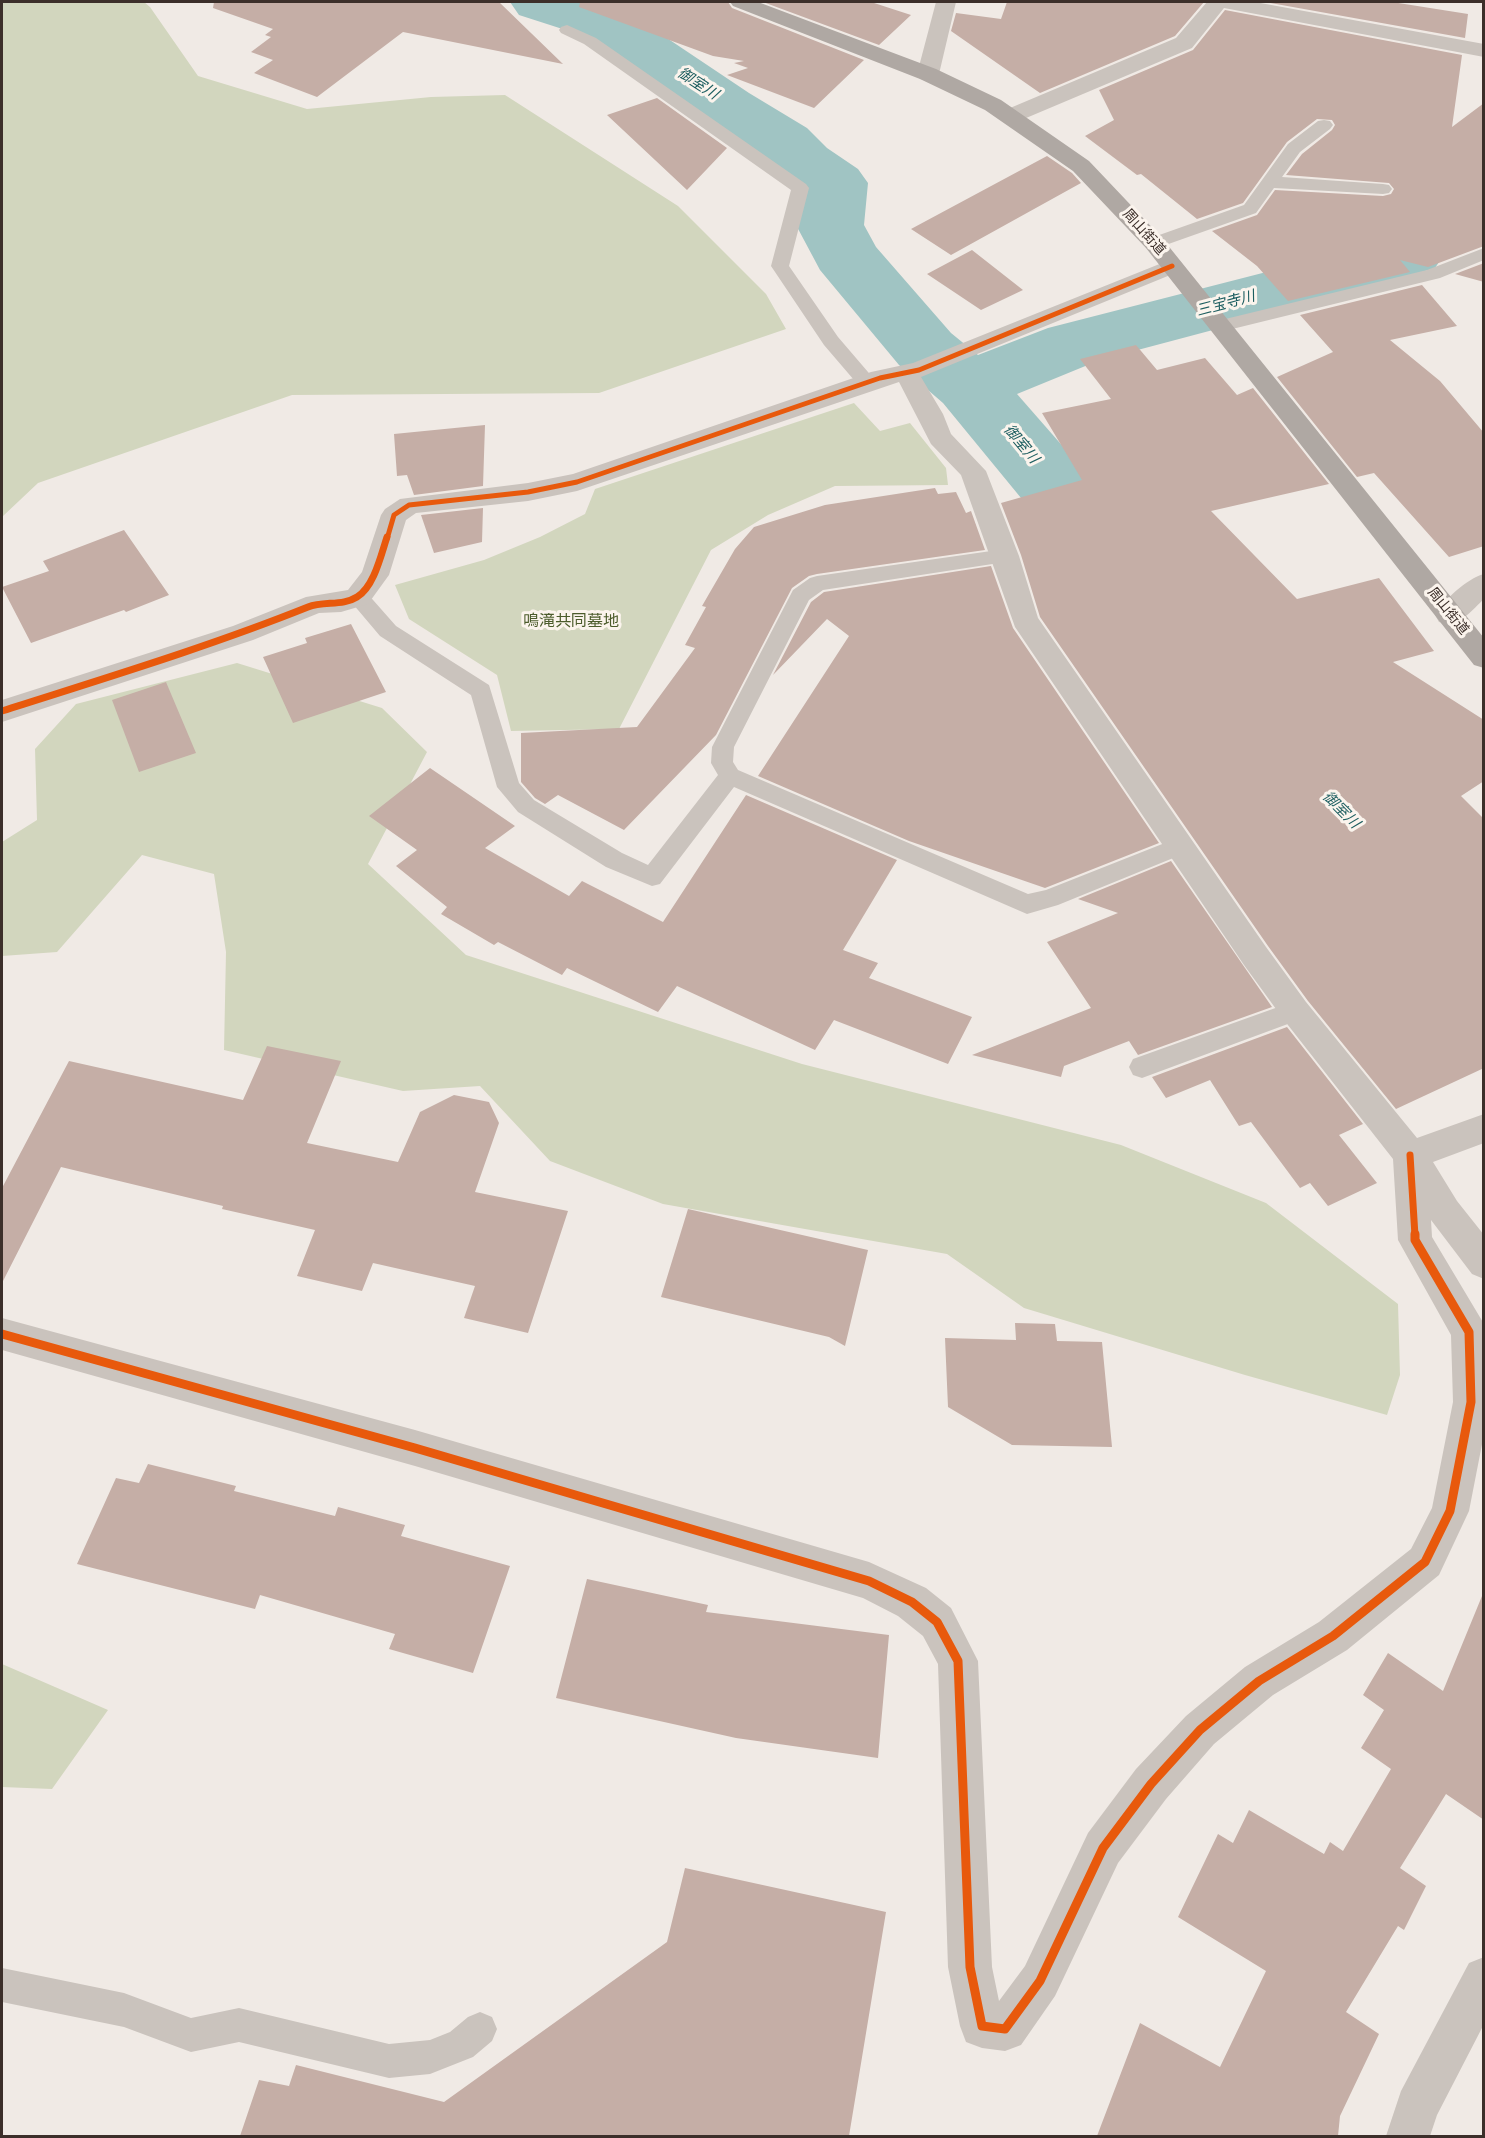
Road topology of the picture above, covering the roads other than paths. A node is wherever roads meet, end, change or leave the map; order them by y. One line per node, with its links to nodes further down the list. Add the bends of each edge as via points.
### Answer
1 (740, 2): 7 (highway, 周山街道)
2 (946, 2): 7 (street)
3 (1218, 2): 8 (street, via 1184,43)
4 (1224, 2): 6 (street)
5 (567, 30): 17 (lane, via 590,41 800,188 780,266 831,341)
6 (1484, 51)
7 (928, 74): 8 (highway, 周山街道)
8 (1011, 116): 12 (highway, 周山街道, via 1081,166)
9 (1324, 125): 10 (lane, via 1294,148)
10 (1269, 182): 11 (lane); 12 (lane, via 1250,209)
11 (1383, 189)
12 (1154, 243): 14 (highway, 周山街道)
13 (1484, 253): 15 (lane, via 1433,274)
14 (1172, 266): 15 (highway, 周山街道); 16 (street)
15 (1217, 323): 21 (highway, 周山街道)
16 (912, 371): 17 (street); 18 (street, via 940,438 973,471)
17 (867, 383): 20 (street, via 577,482 528,492 409,505 394,515 375,575)
18 (1005, 556): 24 (lane, via 817,583 801,595 723,747 722,763); 25 (street, via 1025,620)
19 (1484, 583): 21 (street)
20 (358, 597): 23 (street, via 315,604 243,633); 24 (lane, via 388,631 481,691 509,787 526,806 614,860 652,877)
21 (1449, 615): 22 (highway, 周山街道)
22 (1484, 657)
23 (2, 711)
24 (730, 776): 25 (lane, via 1027,904)
25 (1180, 846): 26 (street)
26 (1295, 1011): 27 (lane); 29 (street)
27 (1142, 1067)
28 (1484, 1128): 29 (street)
29 (1410, 1155): 30 (street, via 1445,1212); 31 (street, via 1415,1240 1469,1332 1471,1402 1450,1511 1425,1562 1333,1636 1259,1681 1200,1730 1151,1784 1103,1848 1040,1981 1005,2029 982,2026 970,1967 958,1661 937,1622 912,1602 869,1581 415,1448)
30 (1484, 1263)
31 (2, 1334)
32 (1484, 1978): 35 (street, via 1417,2107)
33 (2, 1985): 34 (lane, via 124,2010 191,2036 239,2025 389,2061 430,2057 461,2045)
34 (480, 2029)
35 (1408, 2136)

